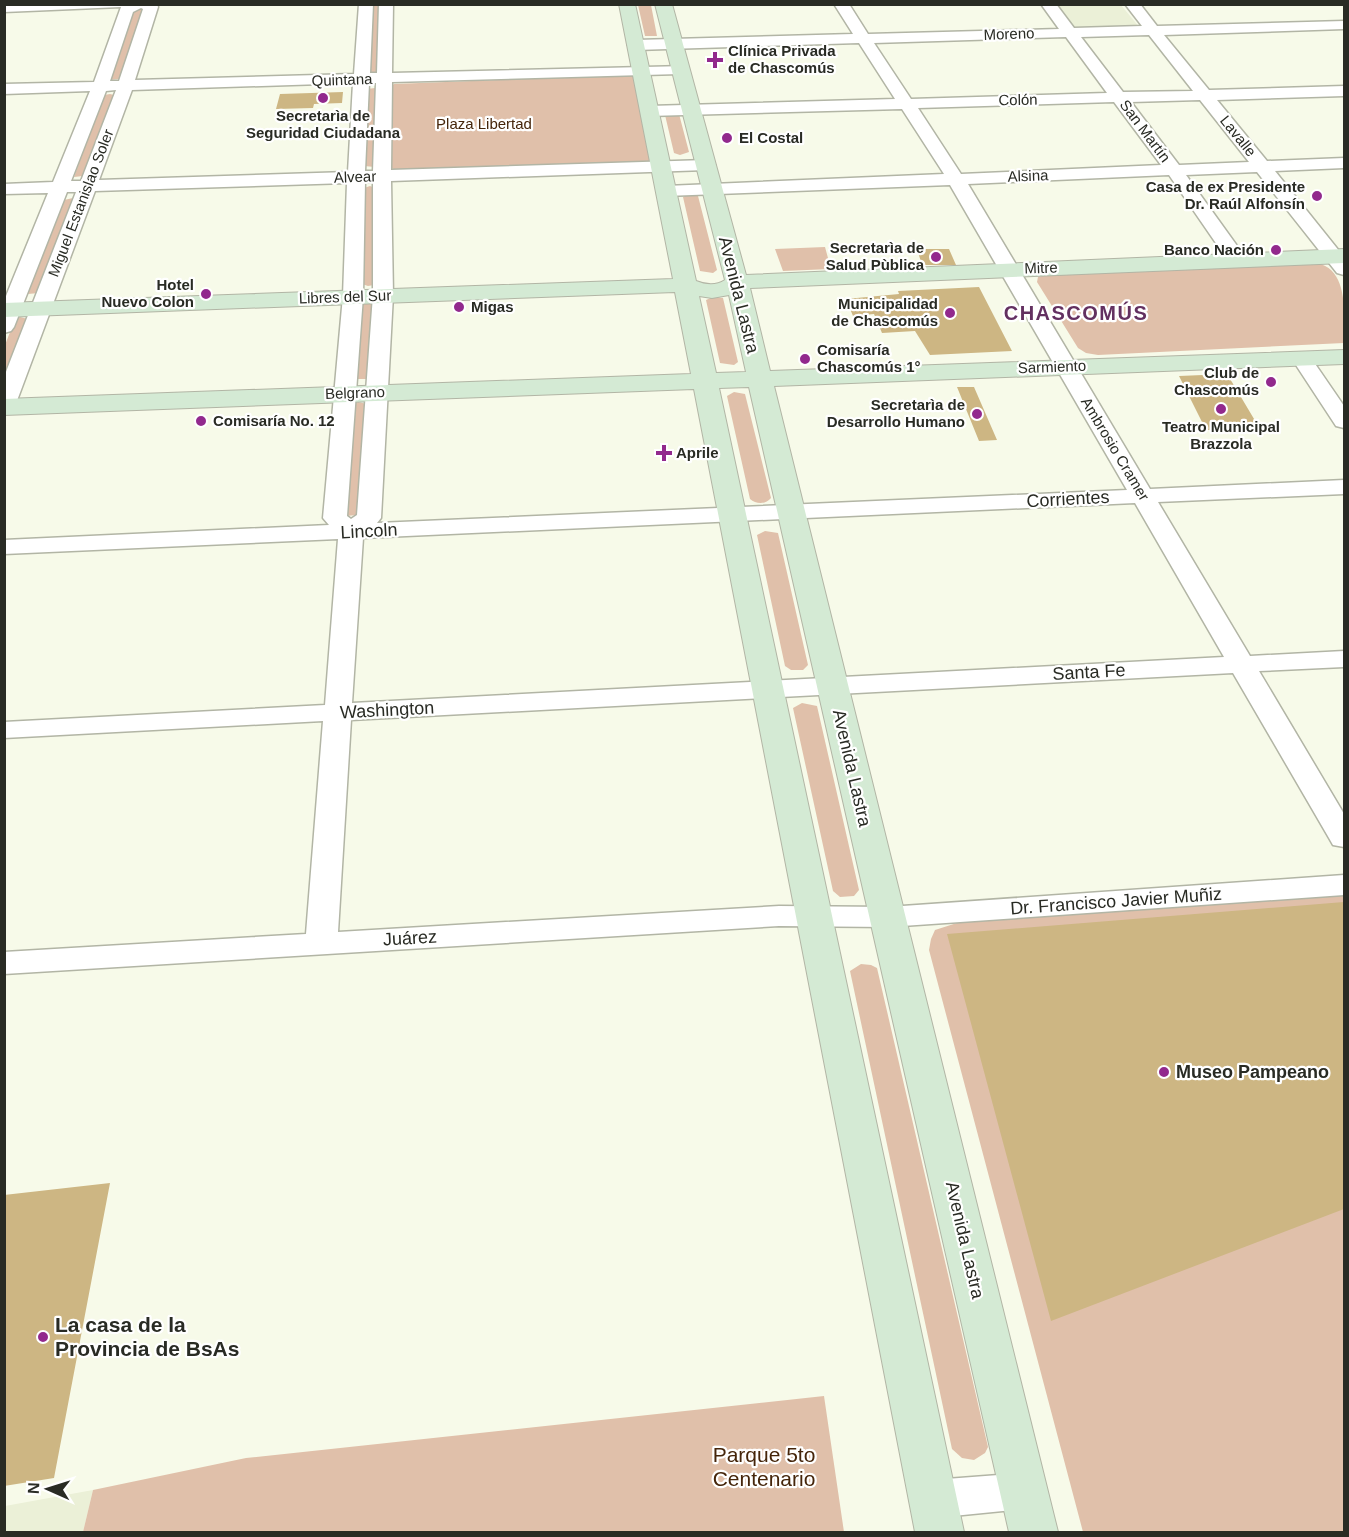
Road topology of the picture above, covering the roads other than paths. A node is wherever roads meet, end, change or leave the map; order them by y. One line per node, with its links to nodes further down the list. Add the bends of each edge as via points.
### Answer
1 (116, 4): 10 (street)
2 (140, 4): 22 (street, Miguel Estanislao Soler, via 152,7); 23 (street, Miguel Estanislao Soler, via 127,9)
3 (366, 4): 21 (street)
4 (386, 4): 20 (street)
5 (627, 4): 18 (main road)
6 (663, 4): 17 (main road, Avenida Lastra)
7 (841, 4): 15 (street, Ambrosio Cramer)
8 (1048, 4): 14 (street, San Martín)
9 (1132, 4): 13 (street, Lavalle)
10 (4, 8)
11 (1314, 12): 12 (street)
12 (1337, 25): 13 (street, Moreno); 16 (street)
13 (1152, 30): 14 (street, Moreno); 26 (street, Lavalle)
14 (1071, 33): 15 (street, Moreno); 27 (street, San Martín)
15 (863, 38): 17 (street, Moreno); 28 (street, Ambrosio Cramer)
16 (1344, 39)
17 (673, 44): 18 (street, Moreno); 19 (main road, Avenida Lastra)
18 (638, 58): 19 (street, Quintana); 20 (street, Quintana); 30 (main road)
19 (680, 69): 29 (main road, Avenida Lastra)
20 (384, 79): 21 (street, Quintana); 35 (street)
21 (361, 80): 22 (street, Quintana); 36 (street)
22 (126, 85): 23 (street, Quintana); 39 (street, Miguel Estanislao Soler)
23 (100, 86): 24 (street, Quintana); 40 (street, Miguel Estanislao Soler)
24 (4, 89)
25 (1344, 91): 26 (street, Colón)
26 (1205, 95): 27 (street, Colón); 33 (street, Lavalle)
27 (1120, 97): 28 (street, Colón); 34 (street, San Martín)
28 (905, 103): 29 (street, Colón); 38 (street, Ambrosio Cramer)
29 (691, 110): 30 (street, Colón); 32 (main road, Avenida Lastra)
30 (649, 111): 37 (main road)
31 (1344, 163): 33 (street, Alsina)
32 (706, 165): 37 (street, Alvear); 42 (main road, Avenida Lastra)
33 (1262, 166): 34 (street, Alsina); 43 (street, Lavalle)
34 (1174, 170): 38 (street, Alsina); 44 (street, San Martín)
35 (382, 176): 36 (street, Alvear); 37 (street, Alvear); 48 (street)
36 (356, 177): 39 (street, Alvear); 49 (street)
37 (663, 179): 42 (street, Alsina); 47 (main road)
38 (956, 179): 42 (street, Alsina); 45 (street, Ambrosio Cramer)
39 (88, 187): 40 (street, Alvear); 50 (street, Miguel Estanislao Soler)
40 (60, 188): 41 (street, Alvear); 51 (street, Miguel Estanislao Soler)
41 (4, 189)
42 (712, 189): 46 (main road, Avenida Lastra)
43 (1341, 260): 44 (main road, Mitre)
44 (1238, 261): 45 (main road, Mitre)
45 (1007, 269): 46 (main road, Mitre); 54 (street, Ambrosio Cramer)
46 (737, 282): 47 (main road, Mitre, via 732,288 714,291); 55 (main road, Avenida Lastra)
47 (685, 285): 48 (main road, Libres del Sur); 56 (main road)
48 (383, 295): 49 (main road, Libres del Sur); 57 (street)
49 (353, 296): 50 (main road, Libres del Sur); 58 (street)
50 (42, 308): 51 (main road, Libres del Sur); 59 (street, Miguel Estanislao Soler)
51 (7, 315)
52 (1344, 357): 53 (main road, Sarmiento)
53 (1302, 359): 54 (main road, Sarmiento); 60 (street)
54 (1065, 366): 55 (main road, Sarmiento); 62 (street, Ambrosio Cramer)
55 (759, 378): 56 (main road, Sarmiento); 63 (main road, Avenida Lastra)
56 (705, 380): 57 (main road, Belgrano); 64 (main road)
57 (378, 393): 58 (main road, Belgrano); 65 (street, via 369,518)
58 (345, 394): 59 (main road, Belgrano); 65 (street, via 335,518)
59 (4, 407)
60 (1344, 420)
61 (1344, 487): 62 (street, Corrientes)
62 (1144, 496): 63 (street, Corrientes); 68 (street, Ambrosio Cramer)
63 (792, 512): 64 (street, Corrientes); 69 (main road, Avenida Lastra)
64 (733, 515): 65 (street, Lincoln); 70 (main road)
65 (351, 531): 66 (street, Lincoln); 71 (street)
66 (4, 547)
67 (1344, 659): 68 (street, Santa Fe)
68 (1242, 664): 69 (street, Santa Fe); 73 (street, Ambrosio Cramer)
69 (833, 686): 70 (street, Santa Fe); 75 (main road, Avenida Lastra)
70 (769, 689): 71 (street, Washington); 76 (main road)
71 (337, 713): 72 (street, Washington); 77 (street)
72 (4, 730)
73 (1344, 838)
74 (1344, 885): 75 (street, Dr. Francisco Javier Muñiz)
75 (888, 916): 76 (street, Dr. Francisco Javier Muñiz); 79 (main road, Avenida Lastra)
76 (816, 917): 77 (street, Juárez); 80 (main road)
77 (321, 944): 78 (street, Juárez)
78 (4, 963)
79 (1024, 1491): 80 (street); 81 (main road, Avenida Lastra)
80 (937, 1516)
81 (1034, 1533)

